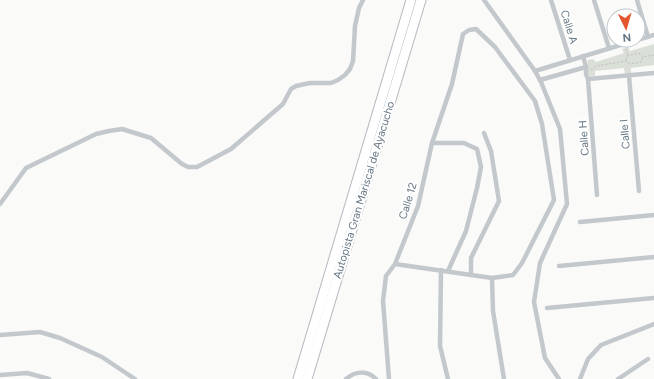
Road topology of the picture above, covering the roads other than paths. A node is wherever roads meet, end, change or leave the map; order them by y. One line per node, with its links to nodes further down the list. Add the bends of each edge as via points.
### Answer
1 (363, 0): 24 (street, via 355,26 353,61 345,75 331,83 302,84 291,89 282,104 231,149 196,166 188,167 151,138 122,129 96,134 26,168)
2 (411, 0): 42 (highway, Autopista Gran Mariscal de Ayacucho)
3 (421, 0): 43 (highway, Autopista Gran Mariscal de Ayacucho)
4 (484, 0): 15 (street)
5 (551, 0): 13 (street, Calle A)
6 (594, 0): 10 (street)
7 (637, 0): 9 (street)
8 (654, 35): 9 (street)
9 (648, 37)
10 (606, 38)
11 (609, 48): 12 (street)
12 (583, 56): 13 (street); 14 (street, Calle H)
13 (570, 60): 15 (street)
14 (586, 67): 18 (street); 19 (street, Calle H)
15 (535, 71): 18 (street)
16 (654, 73): 17 (street)
17 (629, 76): 19 (street); 22 (street, Calle I)
18 (540, 80): 49 (street, via 560,129 567,204 540,263 534,302 545,358)
19 (588, 80): 23 (street, Calle H)
20 (484, 133): 32 (street, via 491,151 499,201 471,258)
21 (432, 143): 28 (street, Calle 12, via 418,206); 31 (street, via 464,143 477,149 480,167 466,231); 33 (street, Calle 12, via 452,84 463,34 476,29 495,47 535,101 542,124 554,200 522,263 513,275)
22 (639, 191)
23 (597, 195)
24 (0, 204)
25 (654, 215): 26 (street)
26 (580, 222)
27 (654, 257): 29 (street)
28 (395, 264): 30 (street); 46 (street, Calle 12, via 386,276 383,301)
29 (560, 266)
30 (441, 270): 31 (street); 47 (street, via 440,346)
31 (448, 271): 32 (street)
32 (471, 275): 33 (street)
33 (492, 278): 48 (street, via 493,311)
34 (654, 298): 35 (street)
35 (547, 308)
36 (654, 324): 50 (street, via 601,345 588,359)
37 (0, 335): 41 (street, via 40,332 60,338 102,357)
38 (648, 359): 51 (street)
39 (0, 375): 40 (street, via 27,373)
40 (50, 379)
41 (135, 379)
42 (298, 379)
43 (307, 379)
44 (346, 379): 45 (street, via 351,374 362,372)
45 (376, 379)
46 (390, 379)
47 (448, 379)
48 (504, 379)
49 (560, 379)
50 (580, 379)
51 (618, 379)

